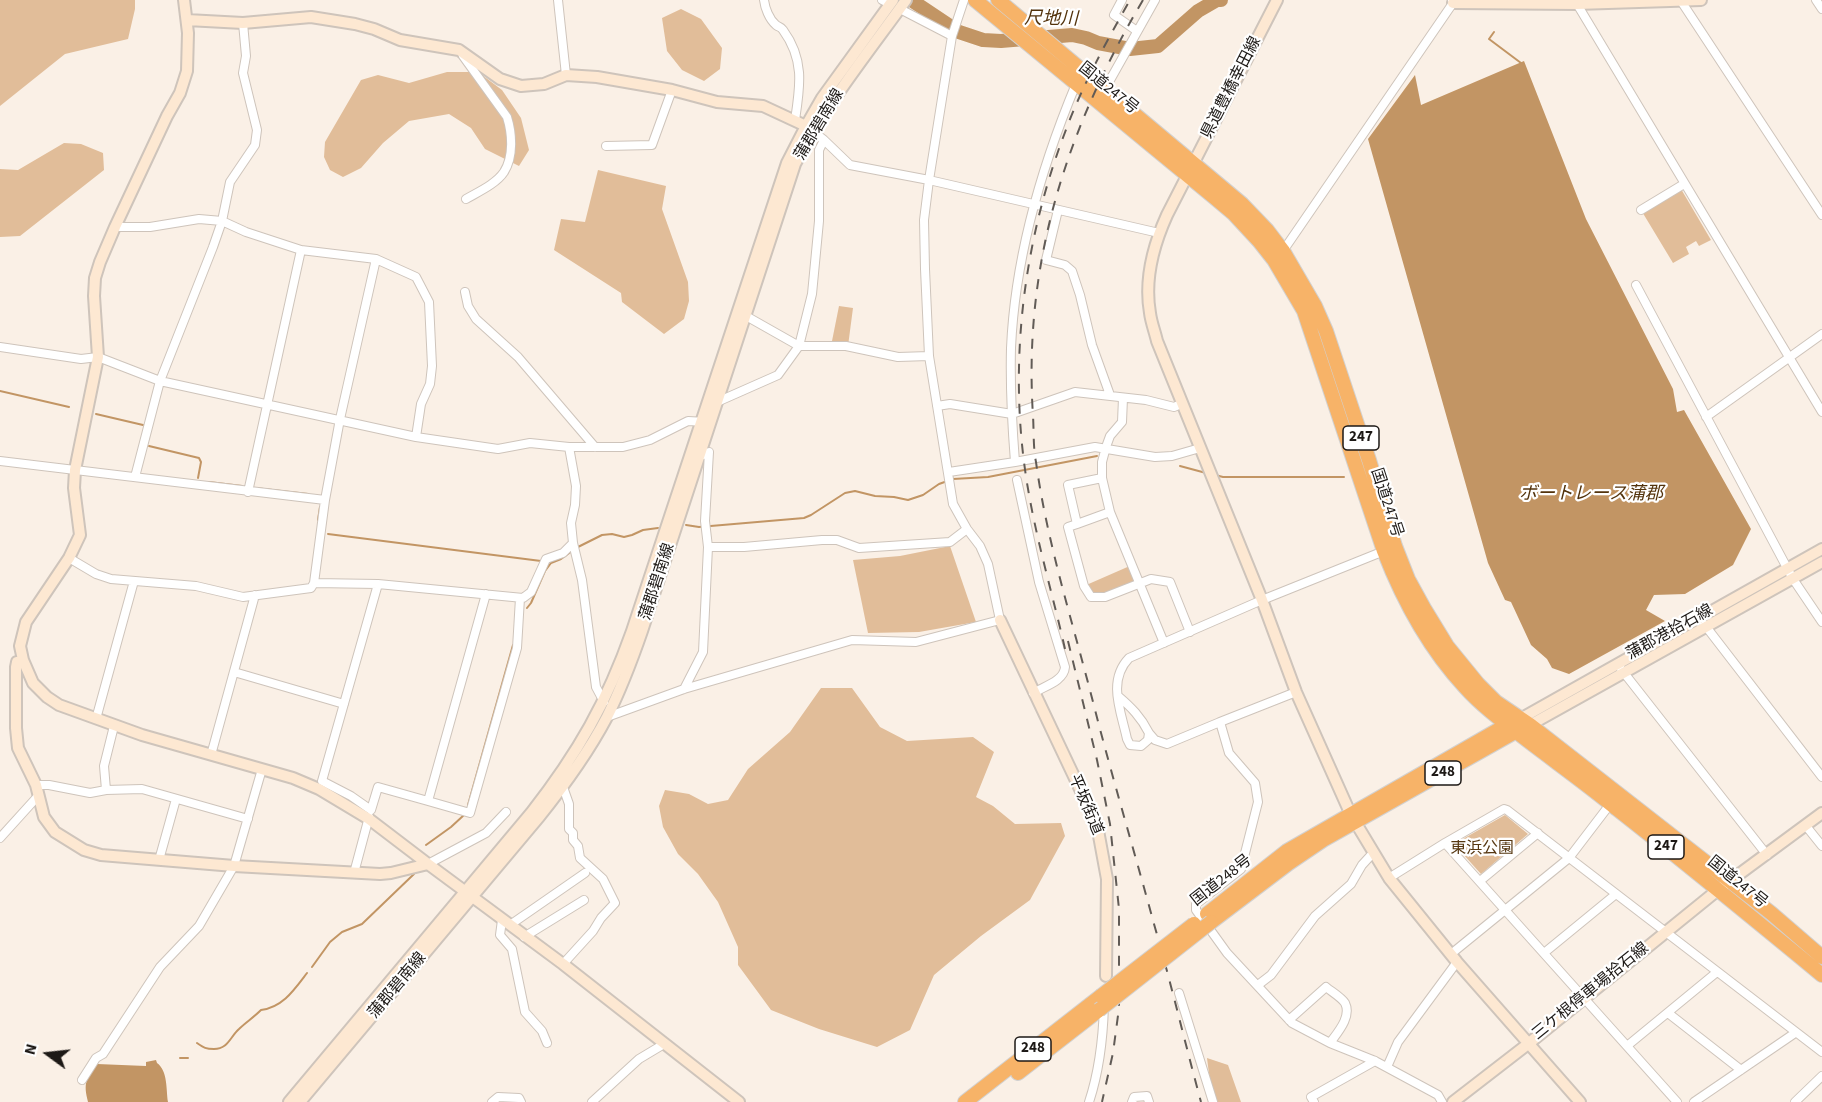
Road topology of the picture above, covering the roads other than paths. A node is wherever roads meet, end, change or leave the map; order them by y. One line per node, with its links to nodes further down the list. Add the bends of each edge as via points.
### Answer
1 (184, 0): 17 (street)
2 (558, 0): 22 (street)
3 (764, 0): 26 (street, via 765,8 782,28 798,59 801,84)
4 (964, 0): 20 (street, 平坂街道)
5 (975, 0): 23 (highway, 国道247号 / 247)
6 (998, 0): 24 (highway, 国道247号 / 247)
7 (1122, 0): 19 (street, via 1113,15)
8 (1155, 0): 19 (street)
9 (1701, 0): 12 (street)
10 (1816, 0): 16 (street)
11 (1452, 1): 15 (street); 42 (street)
12 (1681, 1): 15 (street); 37 (street)
13 (896, 2): 20 (street); 27 (street, 蒲郡碧南線, via 822,98)
14 (1275, 3): 30 (street, 県道豊橋幸田線)
15 (1577, 4): 32 (street)
16 (1822, 9)
17 (187, 20): 18 (street); 39 (street, via 188,71)
18 (243, 23): 21 (street, via 310,17); 38 (street, via 243,73 257,130 255,145 230,182)
19 (1137, 31): 24 (street)
20 (953, 32): 31 (street, 平坂街道)
21 (459, 50): 22 (street, via 500,79 521,86 544,84); 33 (street, via 507,117 512,142 504,172)
22 (566, 75): 25 (street)
23 (1076, 84): 30 (highway, 国道247号 / 247); 34 (street)
24 (1105, 89): 30 (highway, 国道247号 / 247)
25 (672, 90): 26 (street, via 717,102 763,106); 29 (street, via 652,145)
26 (795, 120): 27 (street)
27 (809, 129): 28 (street); 46 (street, 蒲郡碧南線); 64 (street, 蒲郡碧南線, via 780,181)
28 (824, 140): 31 (street, via 850,165); 48 (street, via 819,150 819,221 812,294)
29 (606, 146)
30 (1191, 169): 40 (street, 県道豊橋幸田線); 42 (highway, 国道247号 / 247, via 1242,204); 86 (highway, 国道247号 / 247, via 1259,241 1304,311)
31 (929, 180): 34 (street); 50 (street, 平坂街道, via 924,230)
32 (1684, 184): 36 (street); 52 (street)
33 (466, 200)
34 (1033, 205): 35 (street); 61 (street, via 1019,274 1011,347)
35 (1058, 210): 40 (street); 54 (street, via 1046,260 1072,271)
36 (1641, 210)
37 (1822, 214)
38 (222, 221): 39 (street, via 199,219 150,227); 41 (street); 53 (street)
39 (116, 227): 51 (street, via 95,278)
40 (1159, 233): 58 (street, 県道豊橋幸田線, via 1150,267 1150,314)
41 (301, 250): 43 (street); 57 (street)
42 (1282, 251): 118 (highway, 国道247号 / 247, via 1326,332 1408,579 1462,667)
43 (376, 259): 63 (street); 65 (street, via 416,277 429,302 432,366)
44 (1635, 285): 62 (street)
45 (465, 292): 67 (street, via 476,319 518,357)
46 (746, 316): 48 (street); 56 (street, 蒲郡碧南線)
47 (1822, 334): 52 (street)
48 (799, 346): 50 (street, via 846,346 898,357); 56 (street, via 778,375)
49 (0, 347): 51 (street, via 81,359)
50 (929, 356): 59 (street, 平坂街道)
51 (98, 357): 53 (street); 73 (street)
52 (1789, 358): 60 (street); 62 (street)
53 (160, 381): 57 (street); 74 (street)
54 (1110, 395): 55 (street); 61 (street, via 1076,392)
55 (1123, 398): 58 (street, via 1174,407); 68 (street, via 1122,422)
56 (717, 402): 64 (street, 蒲郡碧南線)
57 (267, 404): 63 (street); 78 (street)
58 (1181, 404): 69 (street, 県道豊橋幸田線)
59 (937, 406): 61 (street, via 950,404); 75 (street, 平坂街道)
60 (1822, 412)
61 (1012, 414): 72 (street)
62 (1706, 417): 89 (street)
63 (340, 419): 65 (street); 79 (street)
64 (706, 422): 67 (street, via 687,421 650,440 623,447); 70 (street, 蒲郡碧南線); 113 (street, 蒲郡碧南線)
65 (416, 437): 66 (street, via 498,449 530,443)
66 (569, 447): 67 (street); 83 (street, via 576,486 571,523)
67 (595, 447)
68 (1106, 447): 69 (street, via 1155,457); 72 (street); 76 (street)
69 (1200, 448): 98 (street, 県道豊橋幸田線)
70 (699, 456): 84 (street, via 709,452); 115 (street, 蒲郡碧南線, via 642,631)
71 (0, 461): 73 (street)
72 (1015, 462): 75 (street)
73 (75, 470): 74 (street); 87 (street, via 80,535)
74 (135, 477): 78 (street)
75 (950, 477): 82 (street, 平坂街道, via 953,504)
76 (1102, 478): 80 (street); 81 (street, via 1068,485)
77 (1017, 480): 111 (street, via 1039,582 1065,667 1061,678)
78 (248, 492): 79 (street)
79 (325, 500): 92 (street)
80 (1110, 512): 81 (street); 94 (street)
81 (1077, 524): 94 (street, via 1068,528 1084,586 1091,597 1105,597)
82 (967, 529): 84 (street, via 950,542 859,548 837,540 822,540); 100 (street, 平坂街道, via 988,564)
83 (574, 548): 97 (street, via 546,559 531,592); 113 (street, via 596,687)
84 (708, 548): 109 (street, via 703,652)
85 (1822, 549): 89 (street, 蒲郡港拾石線)
86 (1384, 551): 98 (street); 118 (highway, 国道247号 / 247, via 1413,616 1437,652 1465,688)
87 (69, 558): 91 (street, via 96,574); 105 (street, via 26,622 20,646)
88 (1822, 562): 90 (street, 蒲郡港拾石線)
89 (1787, 568): 90 (street); 99 (street, 蒲郡港拾石線)
90 (1793, 579): 101 (street); 102 (street, 蒲郡港拾石線)
91 (134, 581): 96 (street, via 196,586 243,597); 116 (street)
92 (314, 583): 93 (street); 96 (street, via 311,588)
93 (378, 584): 95 (street); 114 (street)
94 (1140, 584): 103 (street, via 1151,579 1170,582); 104 (street)
95 (486, 594): 97 (street); 128 (street)
96 (255, 595): 107 (street)
97 (520, 598): 128 (street, via 517,648 470,813)
98 (1262, 600): 103 (street); 110 (street, 県道豊橋幸田線)
99 (1698, 618): 102 (street); 106 (street, 蒲郡港拾石線)
100 (1000, 620): 109 (street, via 916,642 852,640); 111 (street, 平坂街道)
101 (1822, 622)
102 (1706, 628): 108 (street, 蒲郡港拾石線); 123 (street)
103 (1190, 632): 104 (street)
104 (1164, 643): 112 (street, via 1129,658 1121,666 1116,684)
105 (23, 662): 116 (street, via 33,683 47,697); 125 (street, via 16,662 18,748)
106 (1617, 663): 108 (street); 118 (street, 蒲郡港拾石線)
107 (234, 672): 114 (street); 121 (street)
108 (1623, 674): 118 (street, 蒲郡港拾石線); 141 (street)
109 (684, 689): 115 (street)
110 (1296, 692): 117 (street); 134 (street, 県道豊橋幸田線)
111 (1033, 693): 164 (street, 平坂街道, via 1097,825 1107,879)
112 (1118, 696): 120 (street, via 1133,708); 120 (street, via 1130,745 1141,746)
113 (604, 702): 151 (street, 蒲郡碧南線, via 560,776)
114 (344, 704): 132 (street, via 322,781 351,796)
115 (606, 717): 124 (street, 蒲郡碧南線)
116 (96, 719): 119 (street)
117 (1220, 722): 120 (street, via 1167,744); 165 (street, via 1229,753 1255,783 1258,802 1241,869 1197,904 1196,910 1227,953)
118 (1518, 725): 129 (highway, 国道247号 / 247); 134 (highway, 国道248号 / 248); 150 (highway, 国道247号 / 247)
119 (114, 726): 121 (street); 126 (street, via 104,766)
120 (1149, 733)
121 (211, 755): 122 (street)
122 (262, 770): 132 (street, via 293,778); 133 (street)
123 (1822, 777)
124 (563, 787): 151 (street, 蒲郡碧南線); 161 (street, via 569,804 569,829 580,858 603,879 615,903)
125 (37, 790): 126 (street, via 49,785 90,793); 137 (street); 143 (street, via 44,817 55,832 84,850)
126 (106, 790): 127 (street, via 142,789)
127 (176, 799): 133 (street); 143 (street)
128 (428, 801): 132 (street, via 378,788)
129 (1611, 803): 142 (street); 150 (highway, 国道247号 / 247)
130 (506, 812): 144 (street, via 486,832)
131 (1822, 813): 135 (street, 三ケ根停車場拾石線)
132 (370, 814): 144 (street); 146 (street)
133 (248, 819): 145 (street)
134 (1354, 819): 140 (street, 県道豊橋幸田線); 168 (highway, 国道248号 / 248, bridge, via 1209,918)
135 (1806, 826): 139 (street); 141 (street, 三ケ根停車場拾石線)
136 (1538, 833): 138 (street, via 1504,809); 142 (street); 149 (street)
137 (0, 838)
138 (1445, 843): 148 (street); 149 (street)
139 (1822, 846)
140 (1373, 853): 148 (street, 県道豊橋幸田線); 165 (street, via 1351,884 1315,916 1271,975)
141 (1767, 855): 150 (street, 三ケ根停車場拾石線)
142 (1569, 858): 152 (street); 154 (street)
143 (159, 860): 145 (street)
144 (428, 864): 146 (street, via 391,873); 151 (street)
145 (234, 866): 146 (street); 182 (street, via 199,926 160,967)
146 (354, 873)
147 (585, 873): 155 (street)
148 (1389, 878): 160 (street, 県道豊橋幸田線)
149 (1480, 880): 154 (street)
150 (1724, 886): 156 (street, 三ケ根停車場拾石線); 159 (highway, 国道247号 / 247, via 1771,913); 163 (highway, 国道247号 / 247)
151 (469, 894): 155 (street); 183 (street, 蒲郡碧南線); 184 (street, 蒲郡碧南線)
152 (1616, 894): 156 (street); 158 (street)
153 (584, 900): 157 (street)
154 (1506, 910): 158 (street); 160 (street)
155 (506, 923): 157 (street); 172 (street, via 500,934 512,950 525,1012)
156 (1665, 932): 162 (street); 167 (street, 三ケ根停車場拾石線)
157 (524, 937): 161 (street)
158 (1544, 952): 167 (street)
159 (1822, 957)
160 (1454, 958): 175 (street, 県道豊橋幸田線); 179 (street, via 1398,1042)
161 (563, 964): 174 (street)
162 (1718, 972): 169 (street); 171 (street)
163 (1822, 975)
164 (1106, 976): 191 (street, 平坂街道, via 1104,1024)
165 (1258, 985): 170 (street)
166 (1179, 993): 194 (street)
167 (1584, 997): 175 (street, 三ケ根停車場拾石線); 176 (street)
168 (1100, 1003): 189 (highway, 国道248号 / 248); 190 (highway, 国道248号 / 248)
169 (1668, 1013): 176 (street); 180 (street)
170 (1288, 1020): 173 (street); 173 (street, via 1326,987 1347,1007 1345,1022)
171 (1795, 1033): 177 (street); 180 (street)
172 (547, 1043)
173 (1330, 1043): 178 (street)
174 (664, 1044): 187 (street, via 639,1059); 188 (street)
175 (1528, 1044): 197 (street, 三ケ根停車場拾石線); 198 (street, 県道豊橋幸田線)
176 (1627, 1046): 199 (street)
177 (1822, 1053)
178 (1375, 1061): 179 (street); 195 (street, via 1311,1097)
179 (1388, 1067): 196 (street, via 1438,1095)
180 (1742, 1070): 200 (street)
181 (1822, 1076): 201 (street)
182 (82, 1080)
183 (289, 1102)
184 (300, 1102)
185 (492, 1102): 186 (street, via 498,1097 519,1098)
186 (521, 1102)
187 (592, 1102)
188 (739, 1102)
189 (965, 1102)
190 (980, 1102)
191 (1089, 1102)
192 (1132, 1102): 193 (street, via 1134,1097 1147,1096)
193 (1149, 1102)
194 (1213, 1102)
195 (1314, 1102)
196 (1442, 1102)
197 (1453, 1102)
198 (1580, 1102)
199 (1677, 1102)
200 (1694, 1102)
201 (1795, 1102)

